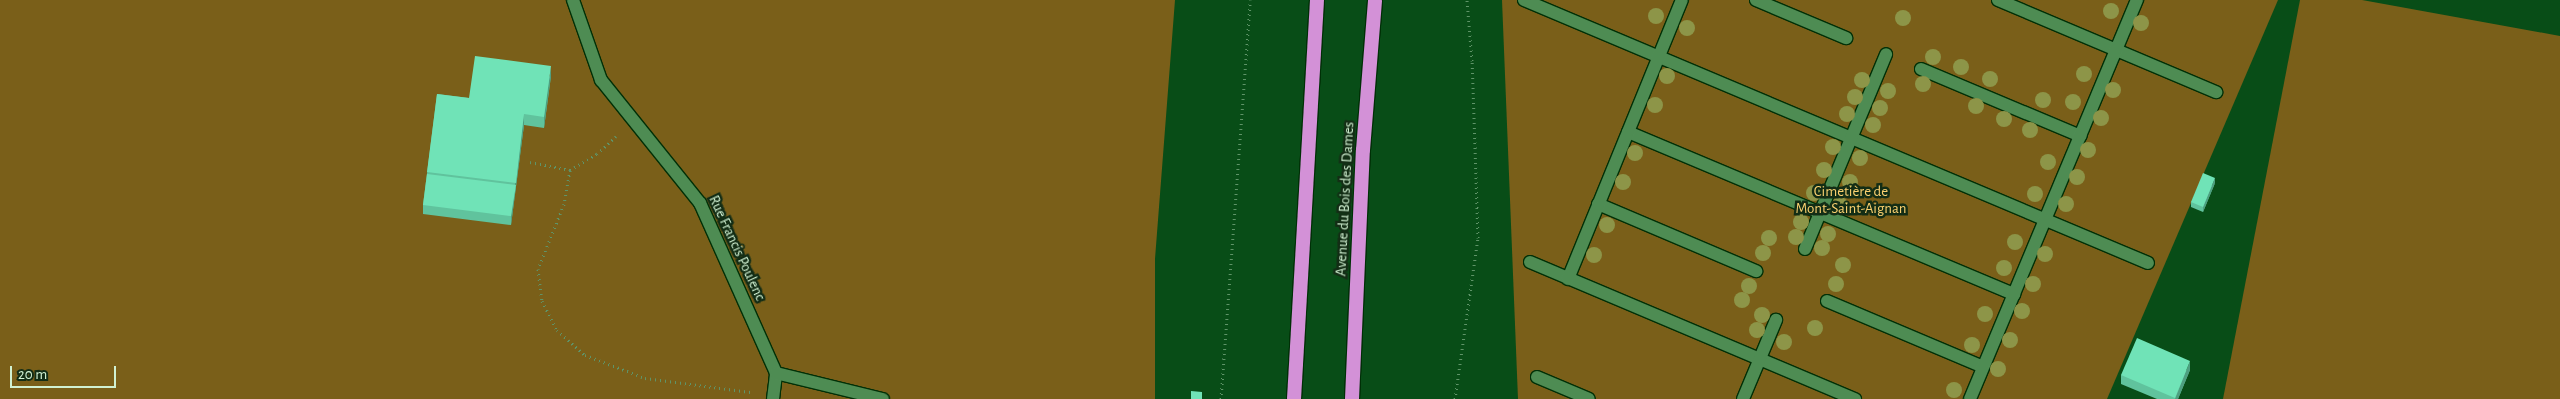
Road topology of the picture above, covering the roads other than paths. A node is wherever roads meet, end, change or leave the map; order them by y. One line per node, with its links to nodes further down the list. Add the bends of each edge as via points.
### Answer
1 (574, 0): 31 (street, Rue Francis Poulenc, via 601,80 700,203)
2 (1318, 0): 35 (highway)
3 (1375, 0): 36 (highway, Avenue du Bois des Dames, via 1363,150)
4 (1524, 0): 12 (street)
5 (1682, 0): 12 (street)
6 (1756, 0): 9 (street)
7 (1998, 0): 10 (street)
8 (2137, 0): 10 (street)
9 (1846, 38)
10 (2116, 50): 14 (street); 16 (street)
11 (1886, 54): 17 (street)
12 (1659, 57): 15 (street); 17 (street)
13 (1921, 69): 16 (street)
14 (2216, 92)
15 (1628, 132): 18 (street); 19 (street)
16 (2080, 136): 20 (street)
17 (1851, 138): 19 (street); 20 (street)
18 (1598, 204): 24 (street); 25 (street)
19 (1820, 213): 21 (street); 26 (street)
20 (2045, 220): 23 (street); 26 (street)
21 (1805, 250)
22 (1530, 262): 25 (street)
23 (2148, 263)
24 (1756, 271)
25 (1568, 279): 29 (street)
26 (2014, 294): 30 (street)
27 (1827, 301): 30 (street)
28 (1776, 320): 29 (street)
29 (1760, 359): 38 (street); 39 (street)
30 (1983, 366): 40 (street)
31 (776, 373): 33 (street); 34 (street)
32 (1537, 377): 37 (street)
33 (774, 399)
34 (883, 399)
35 (1294, 399)
36 (1352, 399)
37 (1589, 399)
38 (1743, 399)
39 (1855, 399)
40 (1970, 399)

